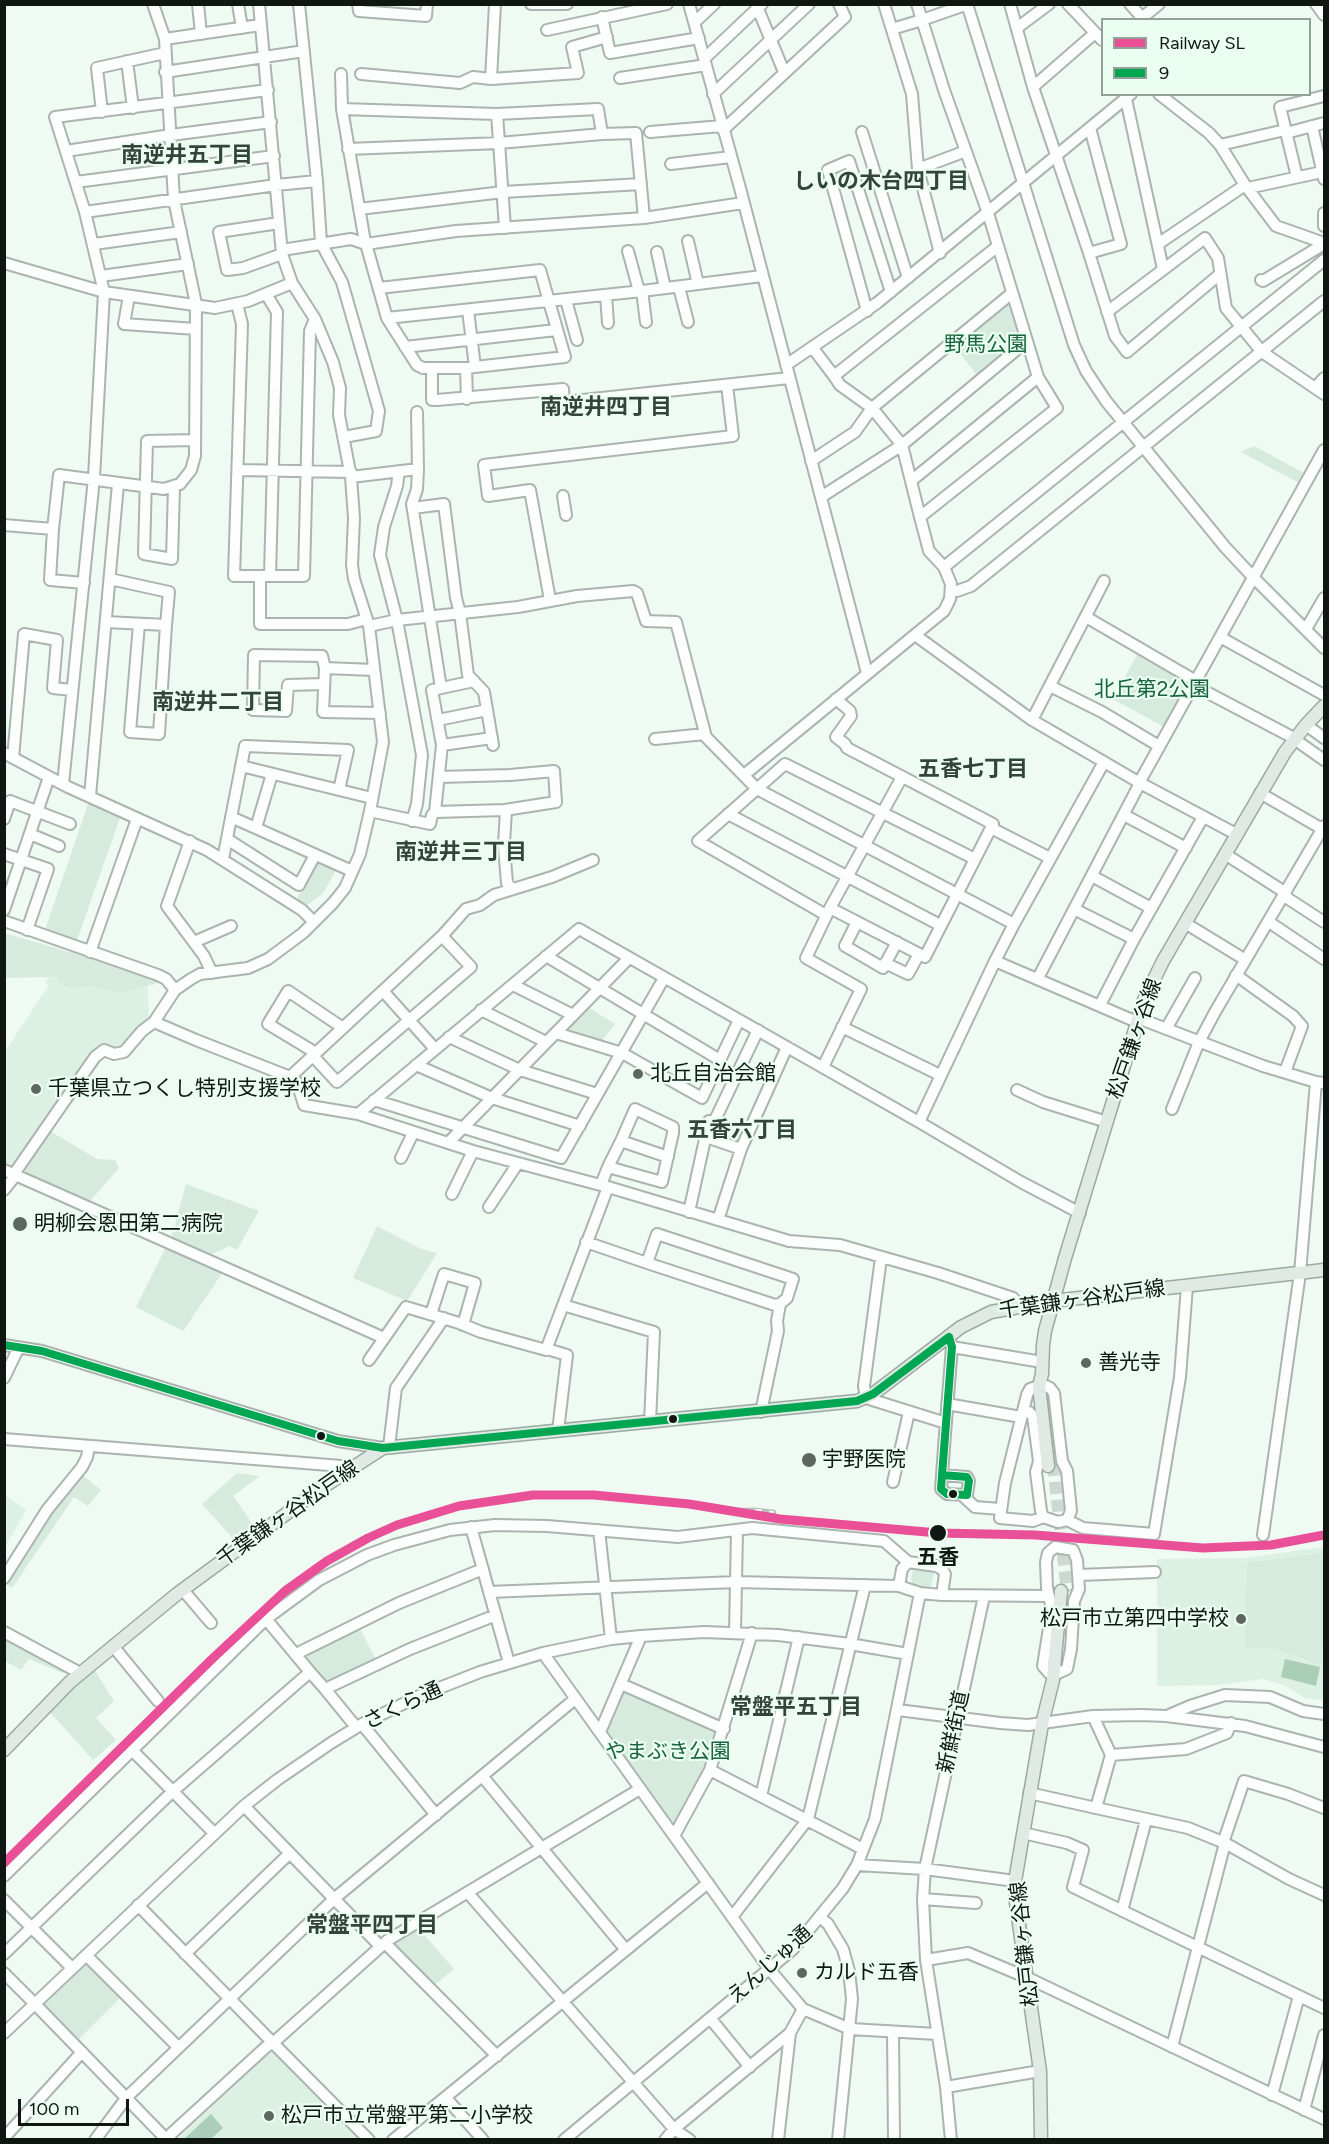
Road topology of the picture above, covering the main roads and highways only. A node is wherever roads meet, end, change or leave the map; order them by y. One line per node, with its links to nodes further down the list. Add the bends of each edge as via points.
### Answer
1 (1324, 706): 3 (main road, 松戸鎌ヶ谷線, via 1294,739 1260,793 1153,980)
2 (1324, 1270): 3 (main road, 千葉鎌ヶ谷松戸線)
3 (1053, 1301): 4 (main road, 松戸鎌ヶ谷線, via 1045,1331 1042,1382); 6 (main road, 千葉鎌ヶ谷松戸線, via 978,1317 951,1342 866,1398 850,1402 386,1448 320,1489 183,1590 80,1673)
4 (1050, 1465)
5 (1064, 1592): 7 (main road, 松戸鎌ヶ谷線, via 1062,1648 1042,1724 1015,1881 1040,2071)
6 (4, 1750)
7 (1041, 2139)

